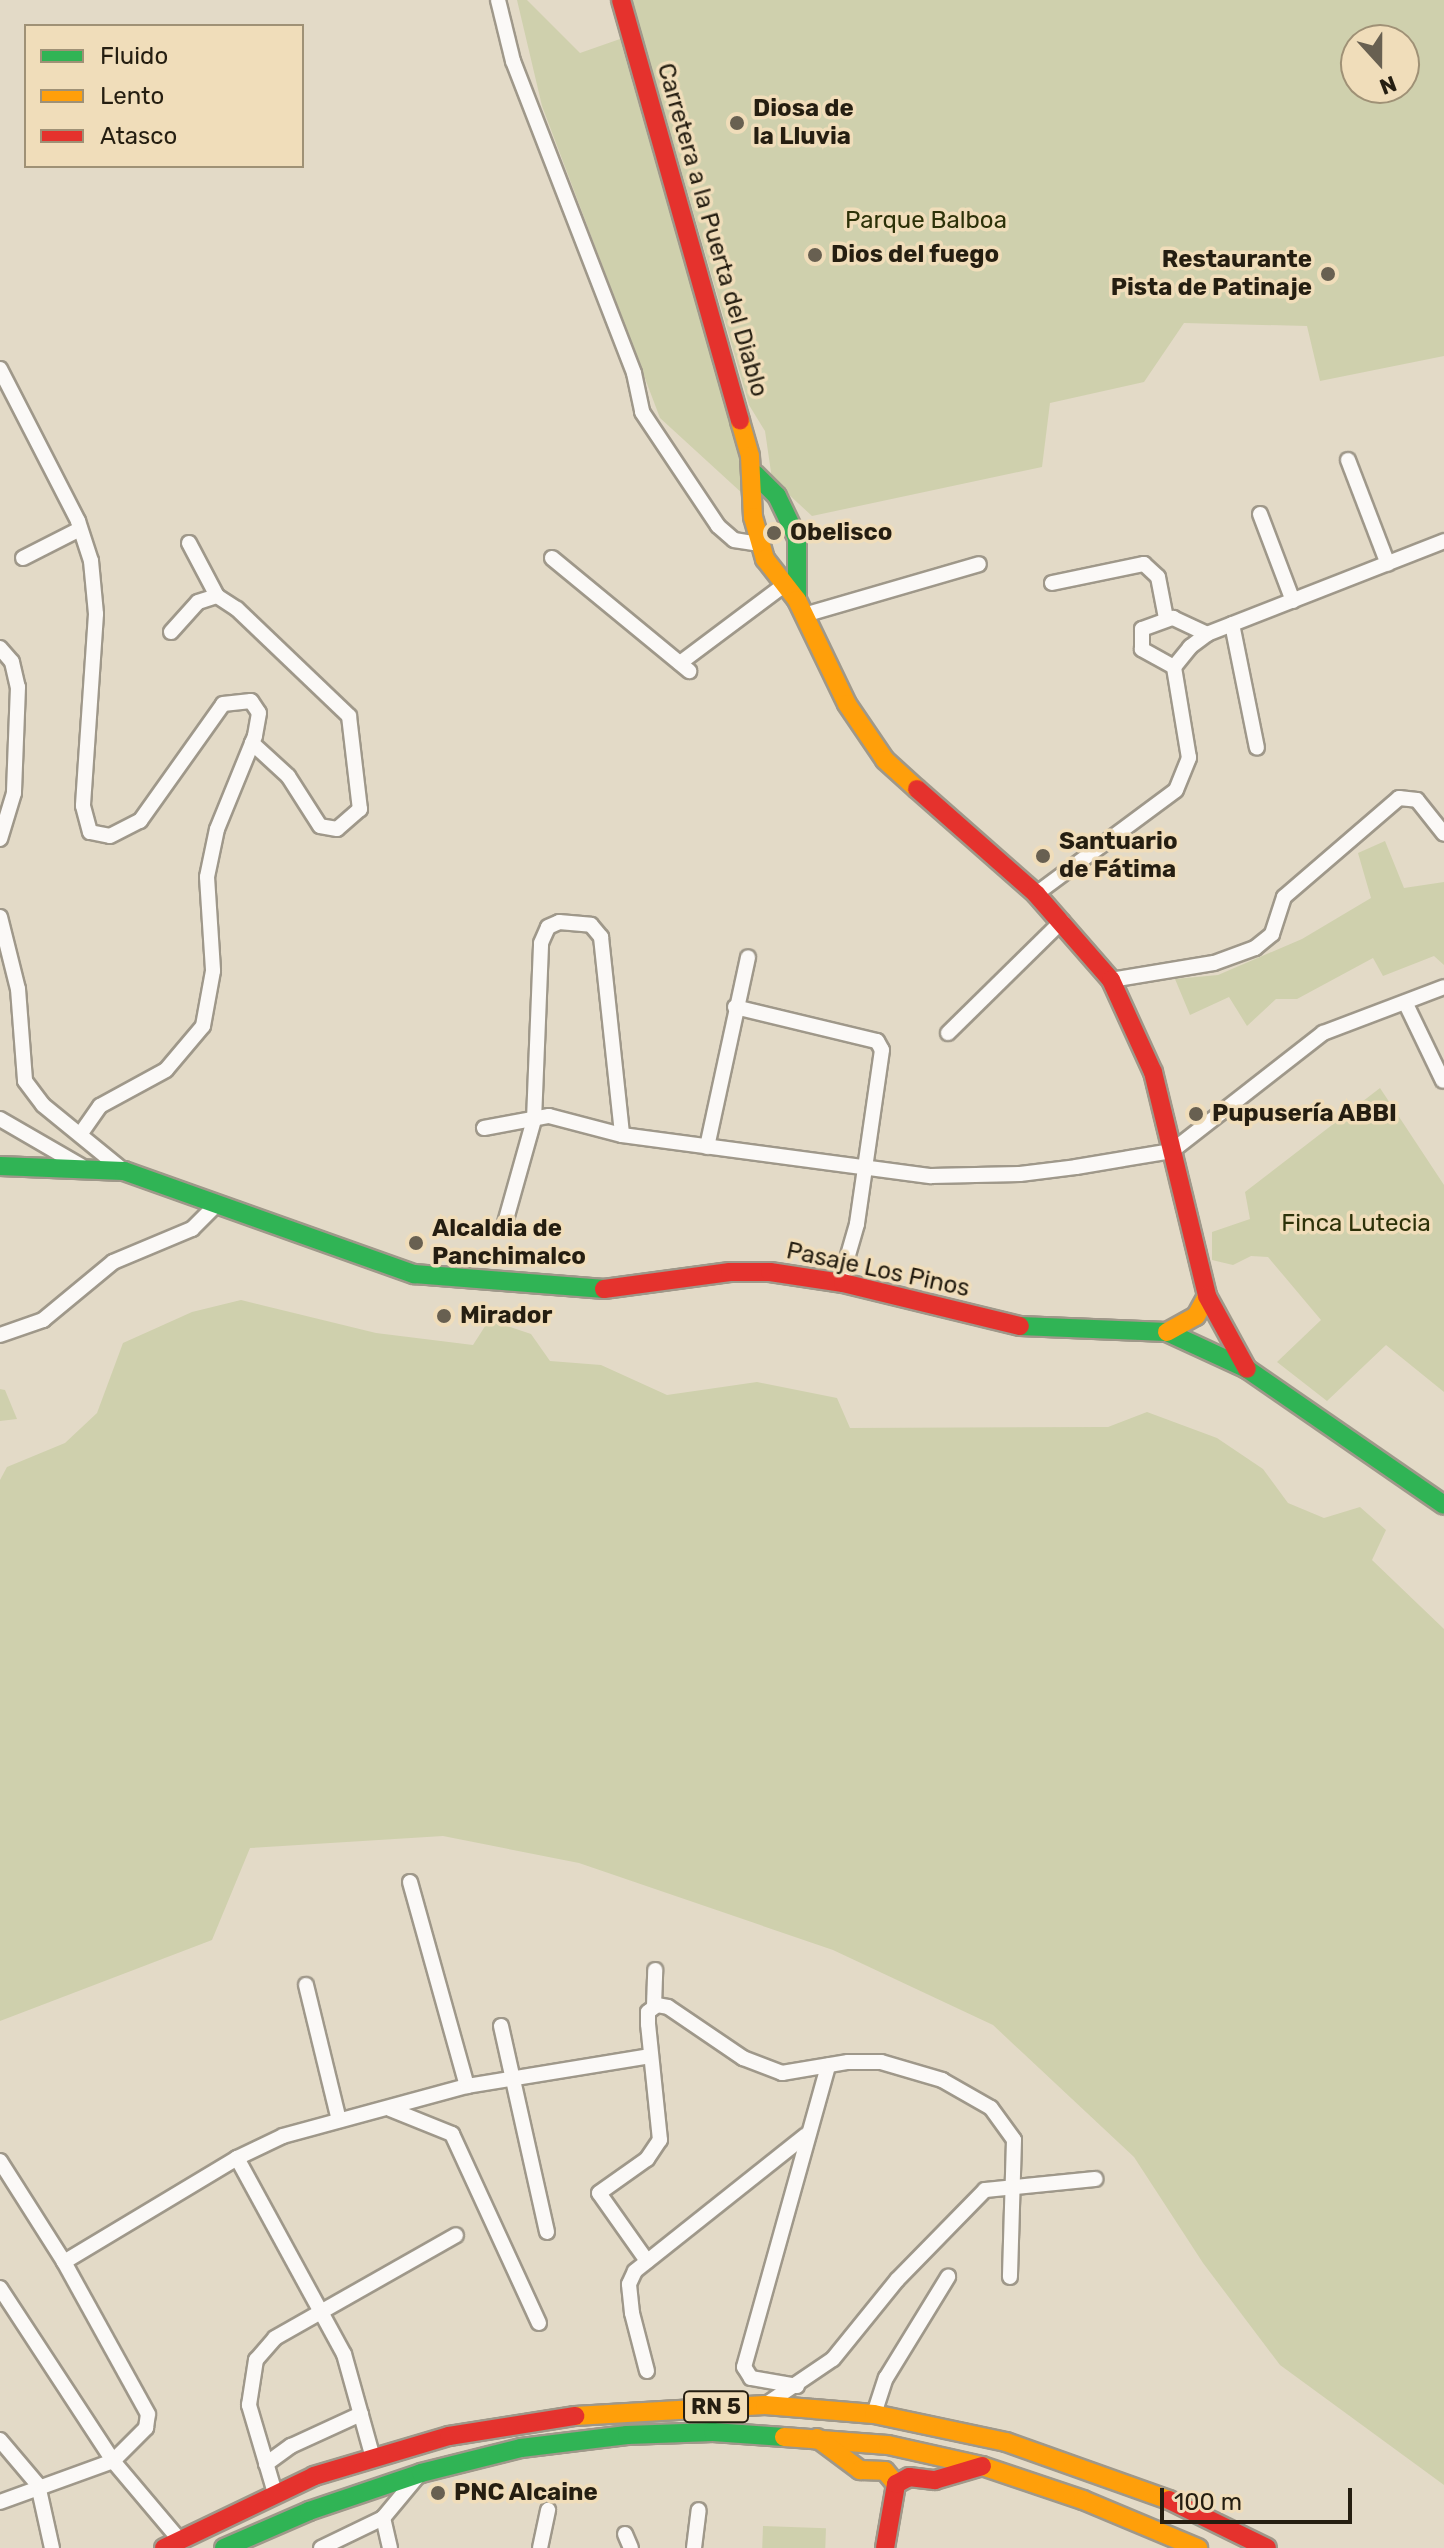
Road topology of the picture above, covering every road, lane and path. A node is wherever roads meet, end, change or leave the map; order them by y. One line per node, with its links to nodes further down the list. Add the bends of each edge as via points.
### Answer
1 (498, 0): 11 (street, via 513,61 634,373 642,412 718,526 734,540)
2 (621, 0): 6 (main road, Carretera a la Puerta del Diablo)
3 (0, 369): 4 (street)
4 (5, 389): 8 (street)
5 (1348, 460): 15 (street)
6 (755, 474): 11 (main road, Carretera a la Puerta del Diablo, via 751,502); 20 (main road, Carretera a la Puerta del Diablo, via 777,496 797,538)
7 (1260, 514): 19 (street)
8 (80, 529): 12 (street); 27 (street, via 91,561 96,614 83,806 90,832 110,836 140,821 223,704 243,700 257,706 259,722)
9 (1444, 541): 15 (street)
10 (189, 543): 18 (street)
11 (759, 544): 17 (main road, Carretera a la Puerta del Diablo)
12 (23, 558)
13 (552, 558): 17 (street, via 684,667)
14 (979, 564): 20 (street)
15 (1388, 564): 19 (street)
16 (1052, 583): 21 (street, via 1144,564 1158,577)
17 (783, 586): 20 (main road, Carretera a la Puerta del Diablo)
18 (217, 596): 23 (street, via 198,602); 27 (street, via 349,716 360,809 337,829 320,826 288,776)
19 (1293, 601): 22 (street)
20 (800, 608): 31 (main road, Carretera a la Puerta del Diablo, via 847,704 885,760)
21 (1166, 618): 24 (street); 26 (street, via 1147,624 1139,639 1152,658)
22 (1232, 624): 24 (street); 28 (street)
23 (171, 632)
24 (1207, 634): 26 (street)
25 (0, 648): 30 (street, via 12,662 18,687 14,793)
26 (1174, 667): 31 (street, via 1189,746 1188,768 1176,790)
27 (252, 743): 44 (street, via 217,829 207,877 213,971 203,1026 166,1070 100,1106)
28 (1257, 748)
29 (1444, 834): 35 (street, via 1417,800 1399,798 1284,897 1272,934 1255,948 1214,963)
30 (0, 839)
31 (1036, 894): 33 (main road, Carretera a la Puerta del Diablo)
32 (0, 917): 44 (street, via 18,989 25,1081 43,1105)
33 (1062, 921): 35 (main road, Carretera a la Puerta del Diablo); 39 (street)
34 (748, 957): 38 (street)
35 (1111, 980): 47 (main road, Carretera a la Puerta del Diablo, via 1153,1072)
36 (1444, 987): 37 (street)
37 (1406, 1004): 40 (street); 47 (street, via 1323,1033)
38 (735, 1007): 46 (street); 50 (street, via 877,1041 883,1065)
39 (948, 1033)
40 (1443, 1081)
41 (0, 1119): 48 (street)
42 (534, 1120): 43 (street); 45 (street, via 549,1116); 45 (street, via 541,943 548,927 574,921 591,925 601,937); 53 (street)
43 (484, 1128)
44 (82, 1132): 51 (street)
45 (622, 1135): 46 (street)
46 (707, 1147): 50 (street)
47 (1172, 1151): 50 (street, via 1020,1174 931,1176); 55 (main road, Carretera a la Puerta del Diablo)
48 (48, 1156): 49 (main road, Pasaje Los Pinos); 51 (main road, Pasaje Los Pinos)
49 (0, 1166)
50 (866, 1168): 54 (street)
51 (124, 1171): 52 (main road, Pasaje Los Pinos)
52 (217, 1204): 54 (main road, Pasaje Los Pinos, via 442,1279 618,1290 741,1271); 57 (street, via 192,1229 113,1262 43,1320)
53 (503, 1230)
54 (840, 1283): 56 (main road, Pasaje Los Pinos, via 1019,1326)
55 (1207, 1296): 56 (main road, via 1196,1316); 58 (main road, Carretera a la Puerta del Diablo)
56 (1167, 1332): 58 (main road, Pasaje Los Pinos)
57 (0, 1335)
58 (1247, 1369): 59 (main road, Pasaje Los Pinos)
59 (1444, 1505)
60 (410, 1882): 68 (street)
61 (655, 1970): 63 (street)
62 (306, 1985): 70 (street)
63 (654, 2006): 65 (street, via 648,2012); 66 (street, via 668,2007 743,2058 782,2073)
64 (501, 2026): 67 (street)
65 (650, 2056): 67 (street); 78 (street, via 659,2110 656,2150 599,2193)
66 (828, 2066): 71 (street); 75 (street, via 881,2062 942,2080 991,2108 1014,2140)
67 (513, 2077): 68 (street); 76 (street)
68 (467, 2086): 69 (street)
69 (390, 2109): 70 (street); 84 (street, via 452,2134)
70 (339, 2120): 72 (street, via 283,2136)
71 (806, 2135): 78 (street); 86 (street, via 744,2367 751,2378)
72 (237, 2158): 79 (street); 83 (street)
73 (0, 2161): 79 (street)
74 (1095, 2179): 75 (street)
75 (1015, 2184): 81 (street); 86 (street, via 985,2190 897,2280 833,2359)
76 (547, 2232)
77 (456, 2235): 83 (street)
78 (647, 2261): 85 (street, via 629,2284)
79 (64, 2262): 93 (street, via 148,2414 146,2428)
80 (948, 2277): 89 (street, via 886,2378)
81 (1010, 2277)
82 (0, 2288): 93 (street)
83 (320, 2312): 88 (street, via 344,2354); 94 (street, via 275,2338 256,2360 249,2405)
84 (539, 2323)
85 (647, 2371)
86 (797, 2386): 87 (street)
87 (765, 2405): 89 (main road, RN 5); 92 (main road, RN 5, via 582,2415 449,2436)
88 (361, 2414): 92 (street); 94 (street, via 291,2446)
89 (874, 2414): 113 (main road, RN 5, via 1006,2442 1091,2470 1175,2502)
90 (816, 2437): 95 (main road, RN 5, via 888,2445); 96 (main road, RN 5, via 627,2435 521,2448); 97 (main road, via 860,2470 885,2471)
91 (0, 2440): 98 (street)
92 (373, 2458): 99 (main road, RN 5)
93 (113, 2461): 98 (street); 104 (street)
94 (266, 2464): 99 (street)
95 (982, 2466): 97 (main road, via 935,2480 909,2477); 112 (main road, RN 5, via 1083,2500)
96 (421, 2473): 103 (street); 106 (main road, RN 5, via 309,2511)
97 (896, 2484): 111 (main road)
98 (38, 2485): 100 (street); 105 (street)
99 (275, 2493): 104 (main road, RN 5)
100 (0, 2502)
101 (548, 2510): 109 (street)
102 (699, 2510): 110 (street)
103 (383, 2518): 107 (street); 108 (street)
104 (172, 2543)
105 (52, 2548)
106 (224, 2548)
107 (321, 2548)
108 (390, 2548)
109 (540, 2548)
110 (694, 2548)
111 (885, 2548)
112 (1198, 2548)
113 (1267, 2548)

